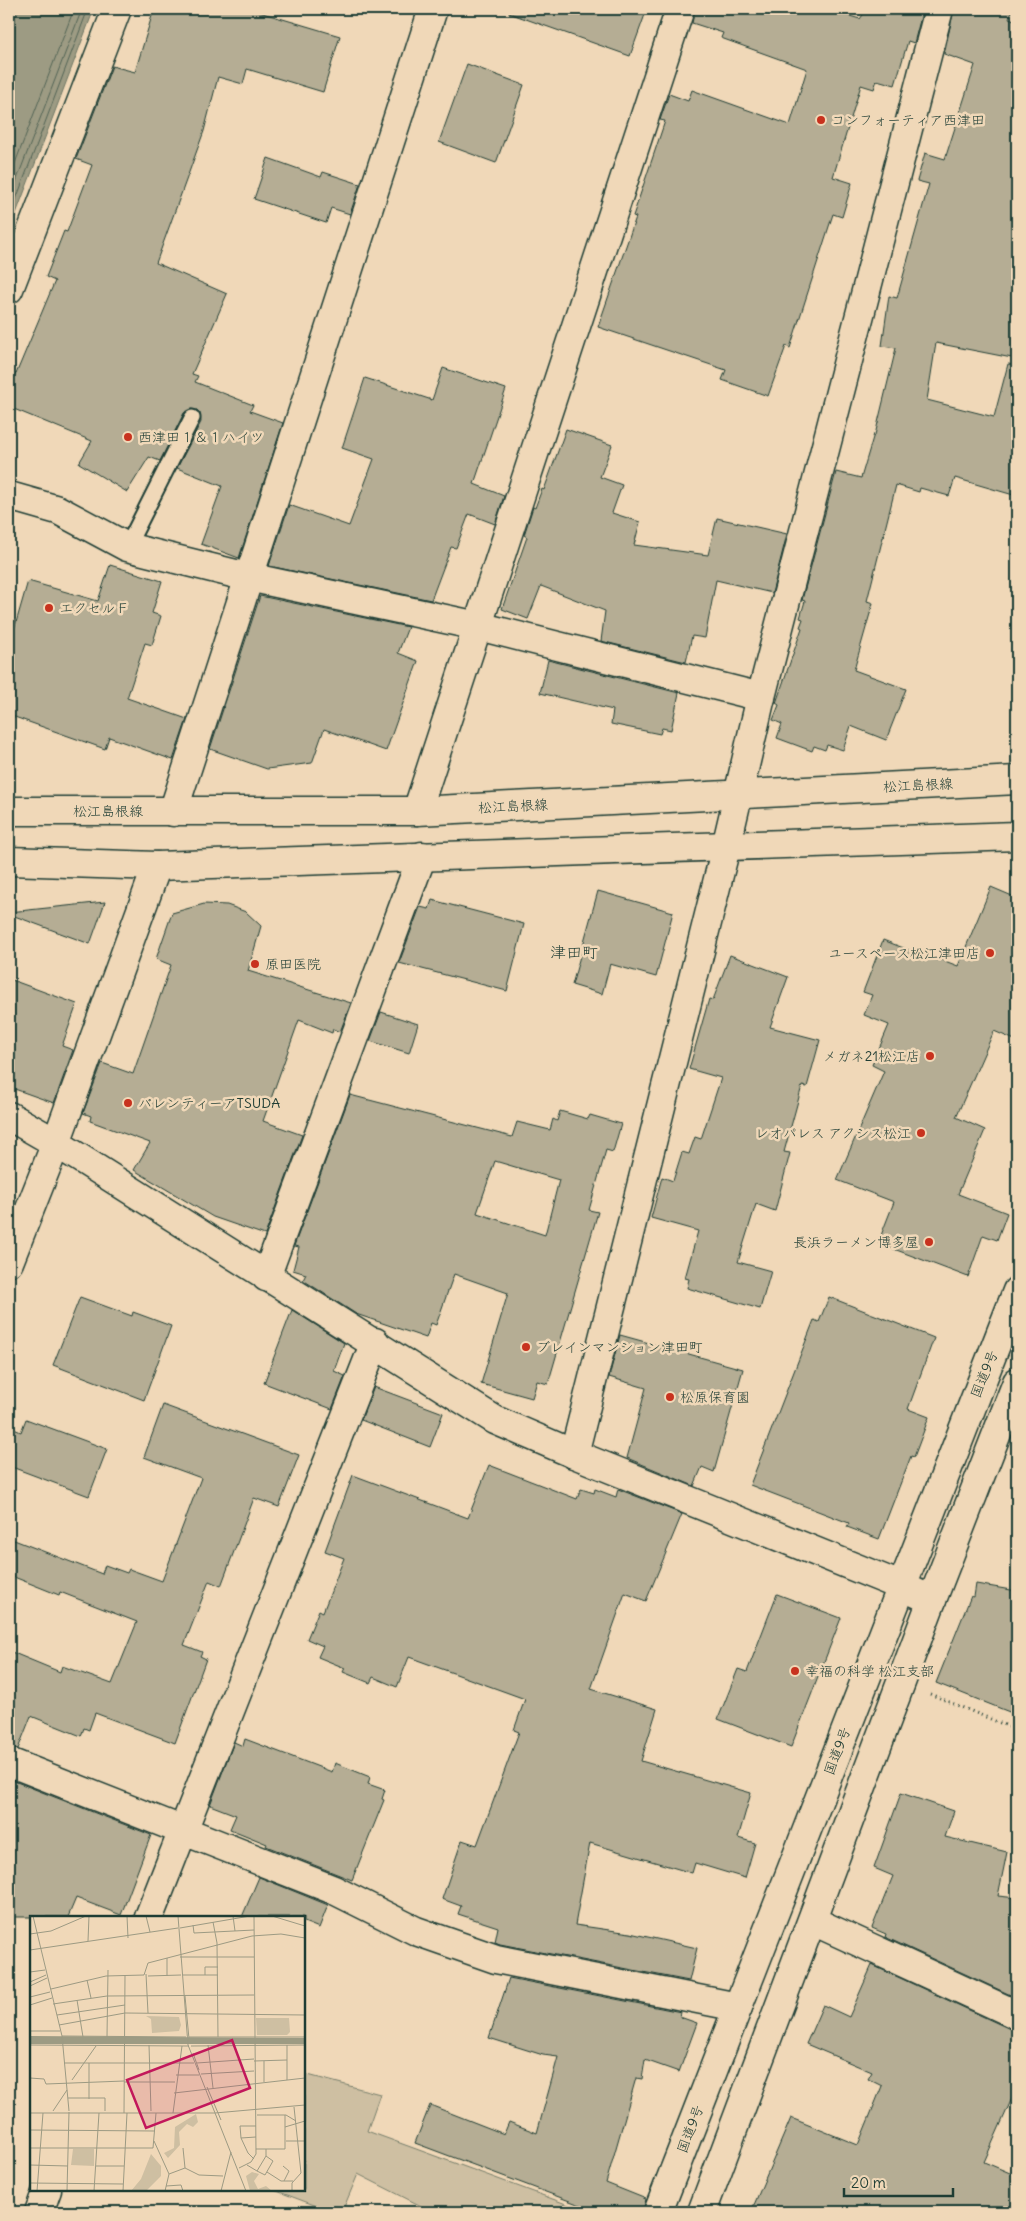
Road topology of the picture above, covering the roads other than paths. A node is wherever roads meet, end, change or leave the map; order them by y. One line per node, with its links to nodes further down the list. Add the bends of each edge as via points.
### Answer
1 (117, 9): 5 (main road)
2 (433, 9): 9 (main road)
3 (680, 9): 10 (main road)
4 (939, 9): 11 (main road)
5 (9, 289)
6 (192, 418): 8 (lane)
7 (9, 496): 8 (main road, via 58,510)
8 (127, 547): 9 (main road)
9 (248, 576): 10 (main road); 16 (main road)
10 (478, 626): 11 (main road); 15 (main road)
11 (761, 696): 13 (main road)
12 (1017, 780): 13 (main road, 松江島根線)
13 (737, 795): 15 (main road, 松江島根線); 18 (main road)
14 (9, 811): 16 (main road, 松江島根線)
15 (417, 811): 16 (main road, 松江島根線)
16 (174, 812)
17 (1017, 836): 18 (main road)
18 (726, 846): 19 (main road); 29 (main road)
19 (422, 856): 21 (main road); 25 (main road)
20 (9, 861): 21 (main road)
21 (156, 866): 23 (main road)
22 (9, 1116): 23 (main road)
23 (56, 1143): 24 (main road); 25 (main road)
24 (9, 1262)
25 (266, 1277): 27 (main road)
26 (1017, 1291): 30 (main road, 国道9号)
27 (375, 1342): 29 (main road, via 495,1420); 33 (main road)
28 (1017, 1382): 31 (main road)
29 (574, 1454): 30 (main road)
30 (901, 1586): 31 (main road); 36 (main road, 国道9号)
31 (932, 1600): 35 (main road)
32 (9, 1762): 33 (main road)
33 (182, 1830): 34 (main road); 36 (main road, via 334,1890 416,1931 496,1959)
34 (149, 1916)
35 (813, 1921): 37 (main road); 41 (main road)
36 (738, 2007): 40 (main road, 国道9号)
37 (1017, 2015)
38 (48, 2191): 39 (main road)
39 (39, 2212)
40 (658, 2212)
41 (702, 2212)

